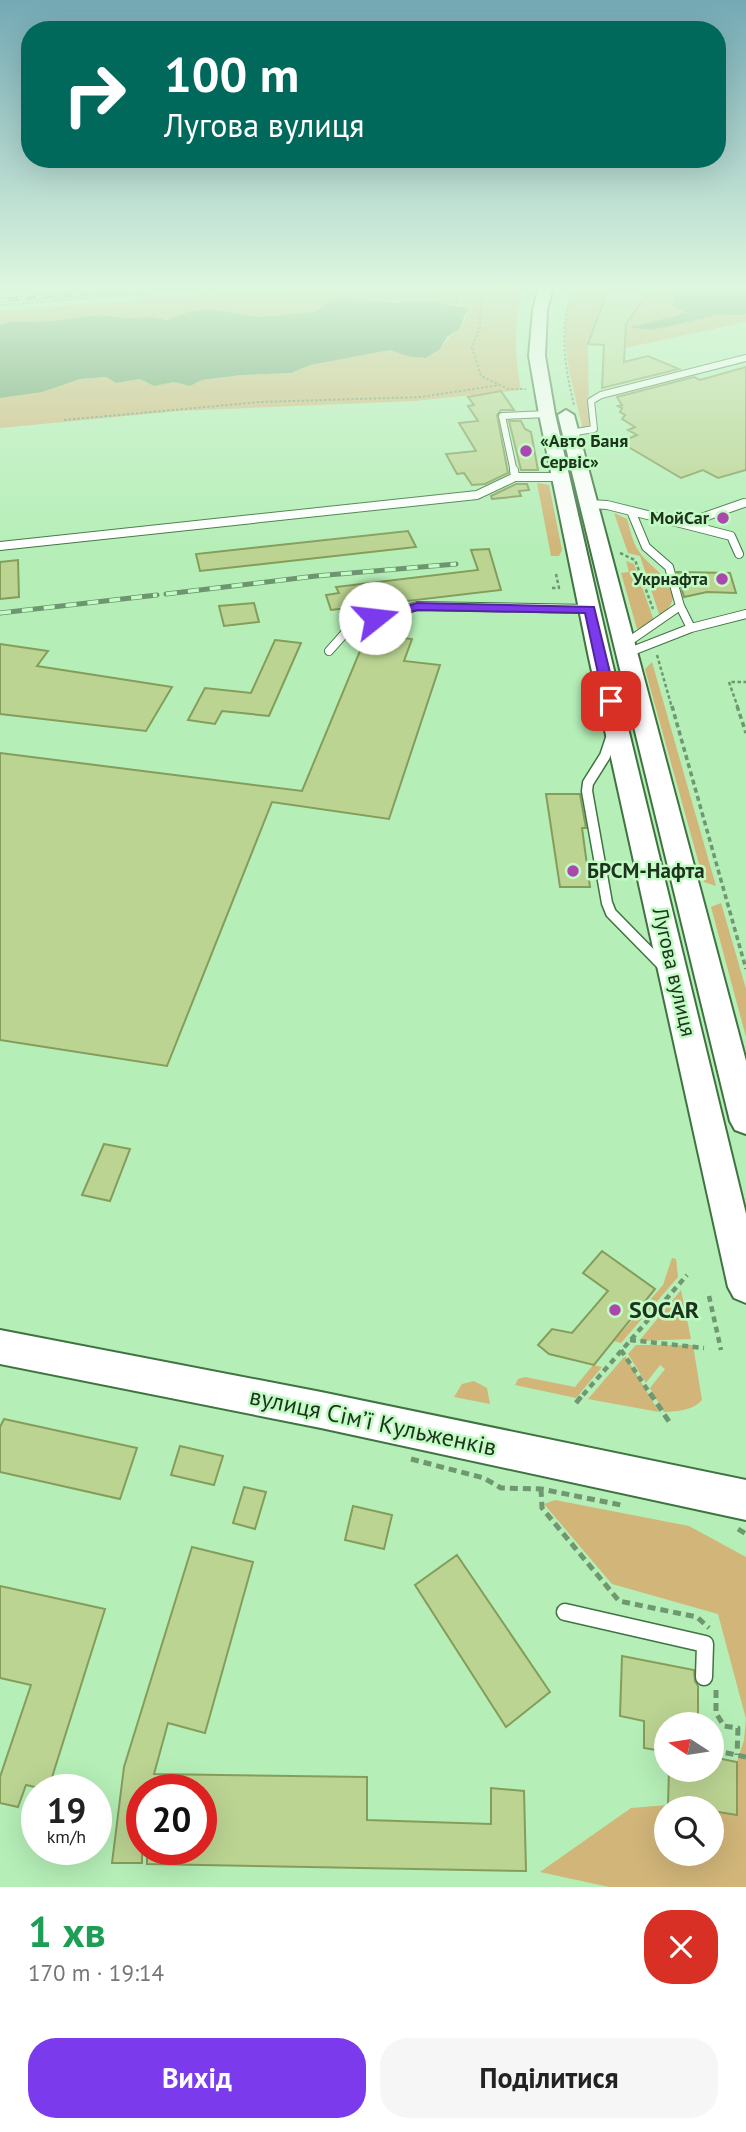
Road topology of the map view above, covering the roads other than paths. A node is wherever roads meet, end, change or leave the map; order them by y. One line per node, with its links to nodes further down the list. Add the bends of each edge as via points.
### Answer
1 (540, 375): 4 (main road, Лугова вулиця)
2 (560, 375): 5 (main road, Лугова вулиця)
3 (681, 375): 5 (lane, via 591,401 594,429)
4 (547, 414): 6 (lane, via 502,416); 7 (main road, Лугова вулиця)
5 (570, 433): 9 (main road, Лугова вулиця)
6 (515, 477): 7 (lane); 12 (lane, via 477,495)
7 (560, 477): 15 (main road, Лугова вулиця)
8 (744, 503): 11 (lane)
9 (589, 504): 10 (lane); 18 (main road, Лугова вулиця)
10 (631, 511): 11 (lane); 14 (lane, via 646,547 669,567)
11 (684, 524): 13 (lane, via 731,536)
12 (0, 546)
13 (739, 554)
14 (680, 606): 17 (lane); 18 (lane)
15 (590, 609): 19 (lane, via 417,606 353,624); 20 (main road, Лугова вулиця)
16 (746, 614): 17 (lane)
17 (691, 628): 18 (lane)
18 (626, 649): 22 (main road, Лугова вулиця)
19 (329, 651)
20 (616, 723): 21 (main road, Лугова вулиця); 21 (lane, via 587,791 607,903 617,921 645,944)
21 (677, 982): 23 (main road, Лугова вулиця)
22 (746, 1121)
23 (746, 1287)
24 (0, 1347): 25 (main road, вулиця Сімʼї Кульженків)
25 (746, 1500)
26 (565, 1612): 27 (lane, via 705,1644)
27 (710, 1677)

